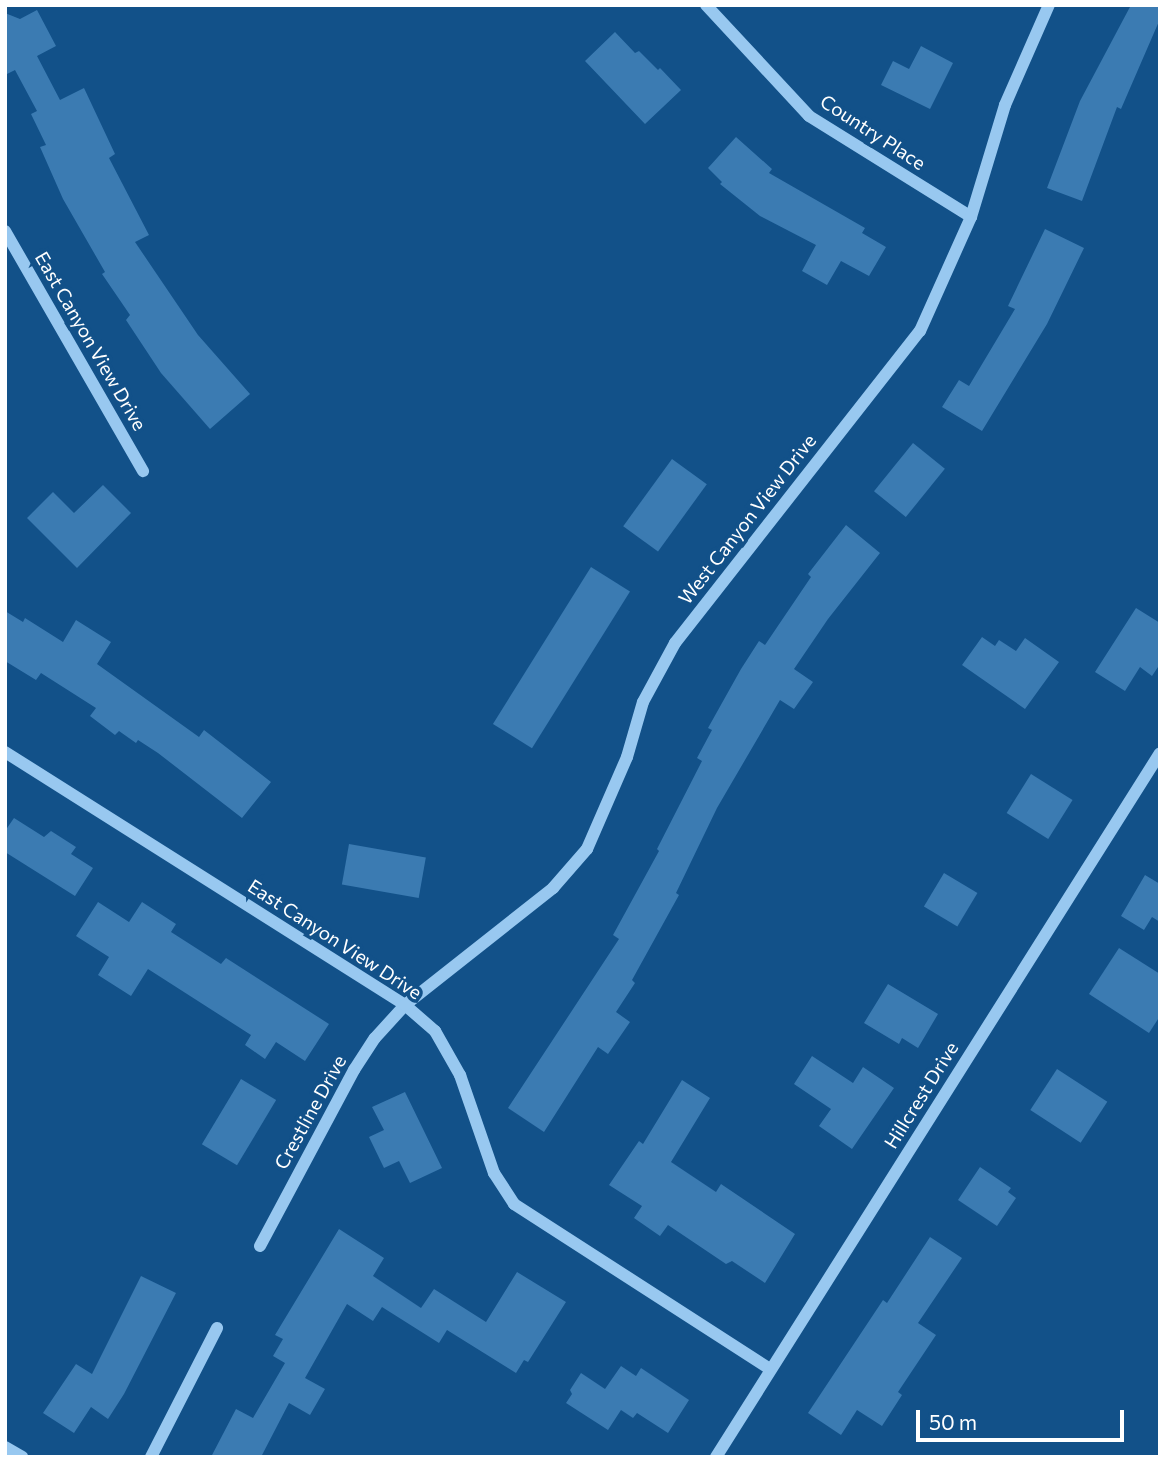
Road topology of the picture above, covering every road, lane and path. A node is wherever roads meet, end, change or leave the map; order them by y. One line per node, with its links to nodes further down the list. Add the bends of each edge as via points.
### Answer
1 (706, 5): 3 (street, Country Place, via 809,116)
2 (1049, 5): 3 (street, West Canyon View Drive, via 1006,105)
3 (971, 217): 8 (street, West Canyon View Drive, via 920,331 675,642 643,702 627,757 587,849 553,888)
4 (5, 231): 5 (street, East Canyon View Drive)
5 (143, 471)
6 (5, 752): 8 (street, East Canyon View Drive)
7 (1160, 753): 11 (street, Hillcrest Drive)
8 (405, 1005): 9 (street, Crestline Drive, via 354,1070); 11 (street, East Canyon View Drive, via 435,1031 460,1075 494,1173 514,1204)
9 (260, 1246)
10 (217, 1328): 14 (street)
11 (770, 1369): 15 (street, Hillcrest Drive)
12 (5, 1447): 13 (street)
13 (22, 1457)
14 (150, 1457)
15 (716, 1457)

